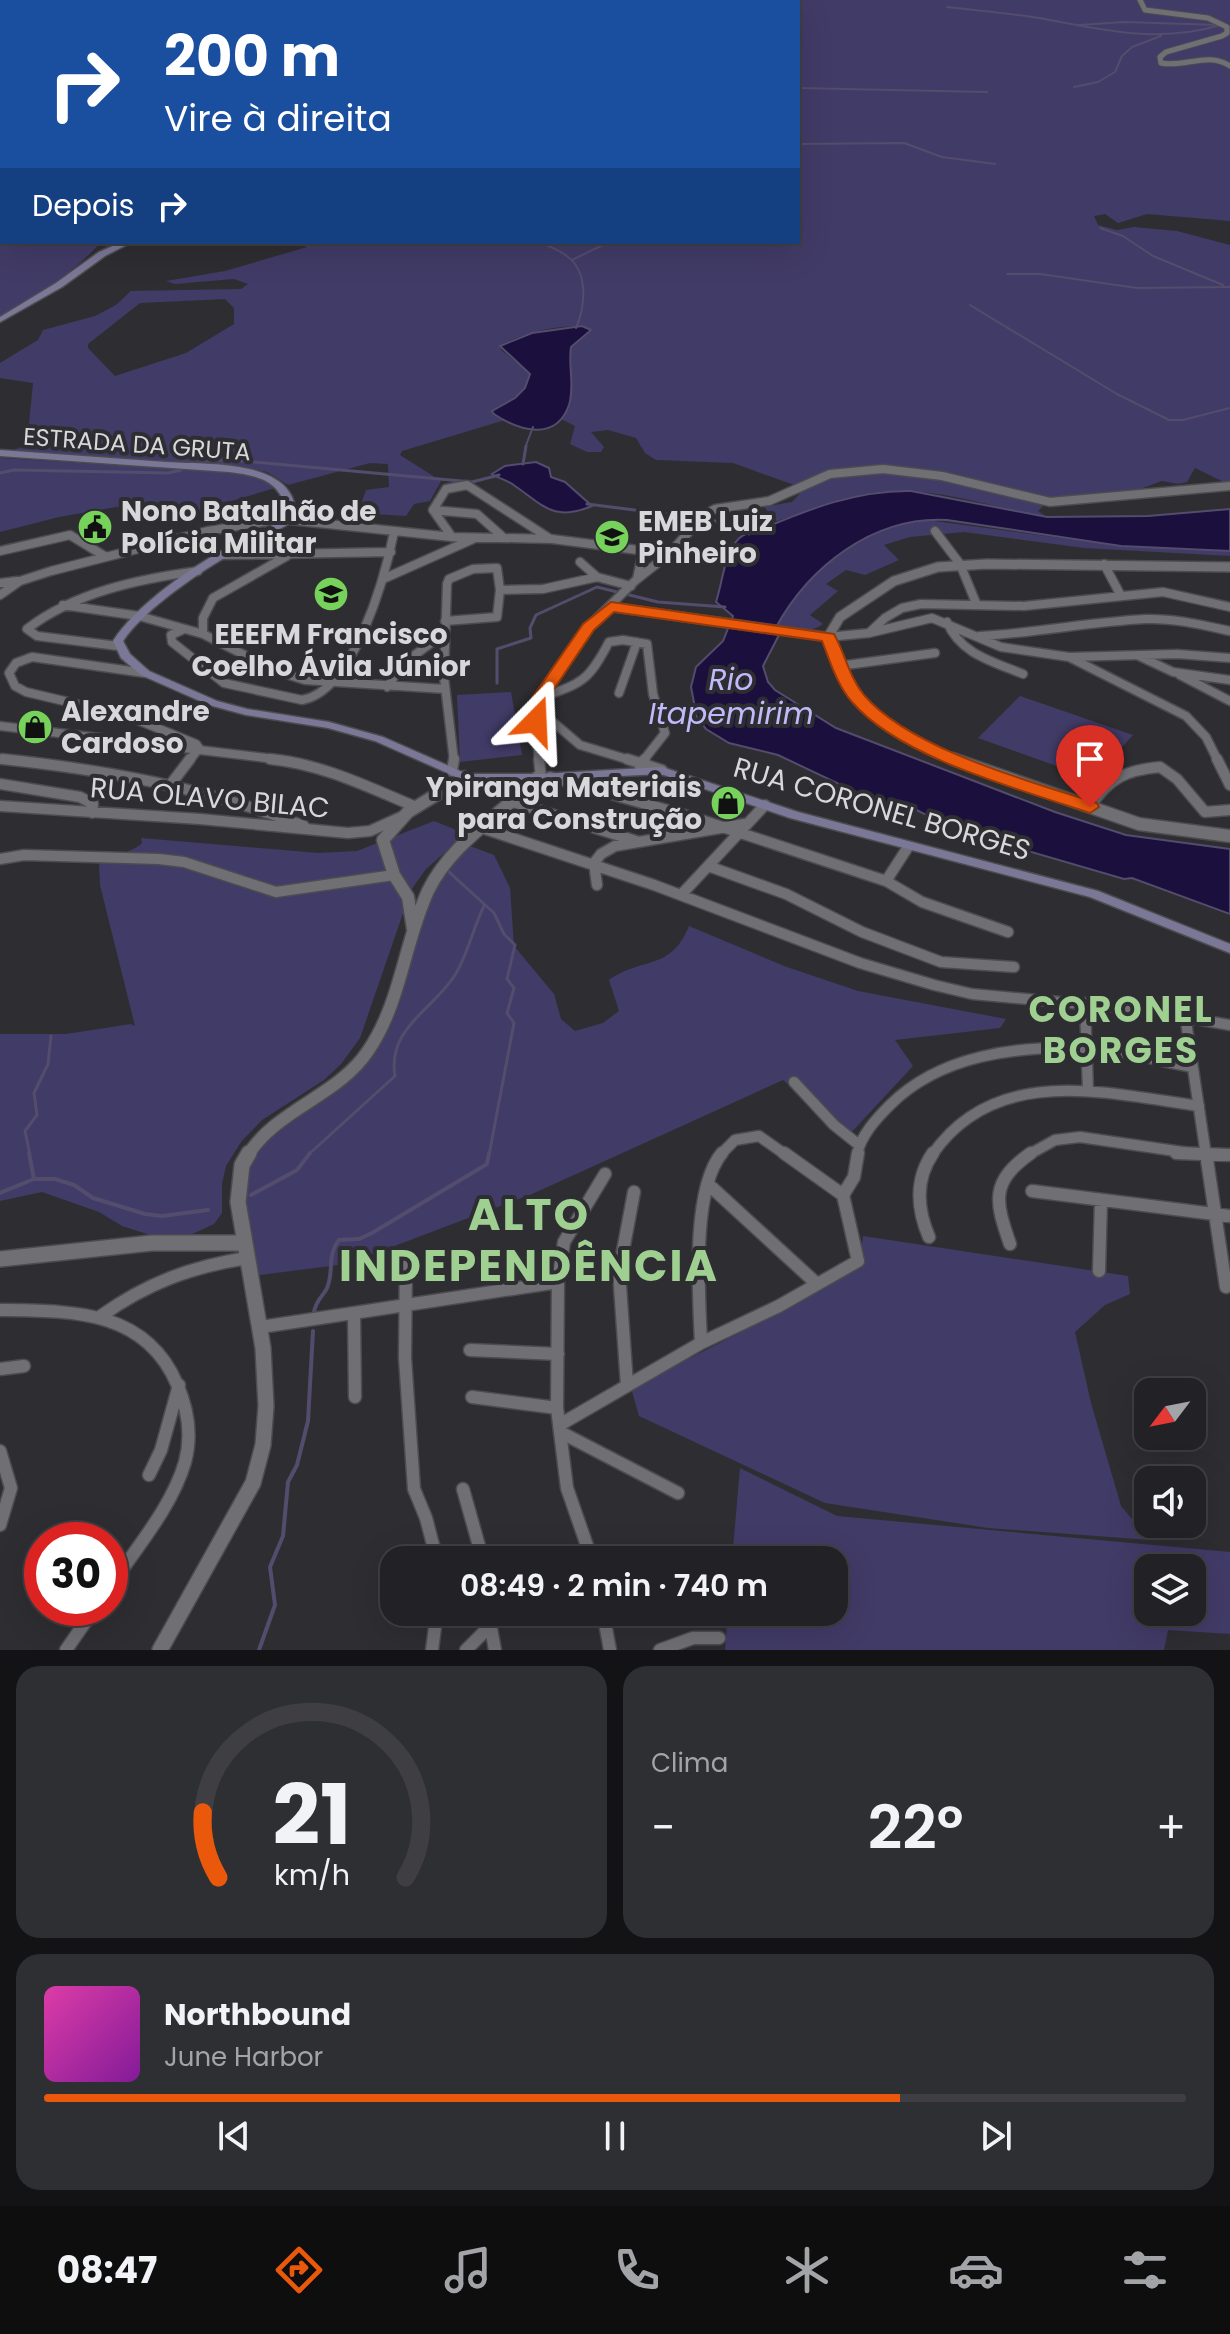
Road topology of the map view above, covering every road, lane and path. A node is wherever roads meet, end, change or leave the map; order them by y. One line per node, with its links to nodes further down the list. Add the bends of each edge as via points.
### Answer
1 (1140, 0): 3 (street, via 1148,11)
2 (1230, 22): 3 (street)
3 (1222, 23): 4 (street, via 1225,34 1168,50 1160,60 1175,66 1214,59)
4 (1230, 66)
5 (124, 244): 6 (main road)
6 (0, 320)
7 (0, 453): 10 (main road, ESTRADA DA GRUTA, via 260,473 281,485)
8 (1230, 486): 21 (street, via 1050,502 942,476 883,469 830,474 769,501 703,516)
9 (433, 510): 13 (street); 15 (street, via 480,516); 16 (street, via 446,489 459,484 478,490)
10 (292, 518): 12 (street); 22 (main road); 23 (street, via 220,528)
11 (935, 531): 25 (street)
12 (394, 532): 13 (street); 19 (street)
13 (452, 537): 14 (street)
14 (476, 538): 15 (street); 30 (street)
15 (504, 538): 16 (street)
16 (552, 539): 18 (street)
17 (0, 551): 23 (street, via 70,535)
18 (643, 551): 21 (street); 33 (street)
19 (391, 552): 20 (street); 30 (street)
20 (290, 554): 22 (street); 47 (street, via 213,598 203,618)
21 (669, 554): 33 (street)
22 (223, 555): 28 (main road)
23 (106, 557): 31 (street)
24 (580, 562): 29 (street)
25 (960, 564): 26 (street); 37 (street); 49 (street, via 894,581 840,617)
26 (1104, 564): 27 (street); 35 (street)
27 (1230, 567)
28 (198, 571): 38 (street); 41 (main road)
29 (597, 577): 33 (street); 34 (street, via 543,589)
30 (383, 579): 62 (street, via 360,641)
31 (20, 581): 32 (street); 36 (street)
32 (0, 583)
33 (629, 588): 39 (street)
34 (500, 590): 42 (street, via 497,617); 42 (street, via 496,567 454,575 447,584)
35 (1120, 594): 37 (street, via 1023,607); 40 (street, via 1163,592)
36 (0, 595)
37 (976, 603): 46 (street, via 906,606 890,612)
38 (63, 605): 41 (street); 52 (street, via 30,626 29,633)
39 (611, 607): 49 (street); 66 (street, via 588,627)
40 (1230, 607)
41 (139, 616): 44 (street); 52 (main road, via 124,630)
42 (445, 621): 48 (street)
43 (947, 622): 46 (street, via 927,618); 50 (street); 60 (street, via 949,634 961,645)
44 (183, 629): 47 (street); 62 (street, via 171,635 172,642 224,683 302,700 313,698)
45 (1230, 631): 50 (street, via 1146,619)
46 (869, 633): 49 (street)
47 (203, 634): 62 (street, via 287,676)
48 (443, 634): 63 (street, via 404,663); 64 (street)
49 (828, 637): 57 (street)
50 (978, 637): 55 (street, via 1009,649)
51 (637, 642): 65 (street); 66 (street, via 609,642 592,674); 72 (street, via 650,647 653,694 665,733)
52 (118, 646): 59 (main road)
53 (935, 653): 57 (street)
54 (1135, 655): 55 (street); 56 (street); 58 (street)
55 (1069, 657): 79 (street, via 1186,716 1206,737)
56 (1230, 658)
57 (839, 666): 83 (street, via 858,699 909,739 979,770)
58 (1173, 672): 61 (street); 67 (street)
59 (145, 673): 70 (street, via 32,657 16,663 9,673 20,689 128,716 196,744); 74 (main road, via 227,708 329,725 379,739)
60 (1023, 674)
61 (1230, 680)
62 (327, 683): 63 (street)
63 (387, 687): 64 (street)
64 (445, 689): 74 (street)
65 (619, 693)
66 (540, 698): 68 (street)
67 (1230, 701)
68 (538, 716): 72 (street, RUA CORONEL BORGES, via 580,745); 76 (street)
69 (0, 726): 70 (street)
70 (196, 752): 78 (street); 84 (street, via 312,765)
71 (0, 759): 78 (street)
72 (639, 765): 73 (street, RUA CORONEL BORGES)
73 (662, 770): 76 (main road); 81 (main road, RUA CORONEL BORGES)
74 (452, 771): 75 (main road)
75 (465, 777): 76 (main road); 84 (street, RUA OLAVO BILAC)
76 (543, 777): 80 (street); 88 (street)
77 (0, 784): 86 (street, via 80,797 93,804)
78 (171, 784): 90 (street)
79 (1230, 785)
80 (513, 802): 89 (street); 93 (street)
81 (765, 805): 87 (street); 94 (main road, RUA CORONEL BORGES)
82 (0, 806): 86 (street, RUA OLAVO BILAC)
83 (1090, 807): 85 (street, via 1116,774 1160,767 1169,770 1205,812); 92 (street, via 1139,824)
84 (413, 809): 90 (street, RUA OLAVO BILAC, via 370,831); 98 (street, RUA OLAVO BILAC, via 383,840)
85 (1230, 810)
86 (92, 813): 90 (street, RUA OLAVO BILAC)
87 (744, 824): 88 (street); 91 (street)
88 (719, 827): 91 (street); 93 (street)
89 (482, 828): 96 (street); 103 (street, via 430,887)
90 (314, 830)
91 (738, 834): 97 (street); 99 (street)
92 (1230, 836)
93 (636, 841): 96 (street, via 607,849)
94 (908, 847): 99 (street); 104 (main road, RUA CORONEL BORGES, via 1094,894)
95 (0, 859): 98 (street, via 159,859 276,892)
96 (594, 863): 100 (street); 101 (street)
97 (708, 866): 101 (street); 105 (street, via 941,962)
98 (394, 875): 103 (street, RUA OLAVO BILAC, via 410,905)
99 (886, 881): 102 (street, via 922,902)
100 (597, 885)
101 (681, 895): 106 (street, via 776,934 923,982 972,994)
102 (1008, 932)
103 (413, 937): 127 (street, via 369,1050 343,1077 281,1123 243,1164 238,1182)
104 (1230, 949)
105 (1014, 967)
106 (1085, 1003): 107 (street); 109 (street)
107 (1185, 1015): 108 (street); 110 (street)
108 (1230, 1025)
109 (1085, 1048): 110 (street); 112 (street); 114 (street, via 993,1054 946,1066 906,1089)
110 (1192, 1067): 113 (street)
111 (794, 1082): 114 (street)
112 (1088, 1090): 113 (street); 125 (street, via 1049,1090 1007,1100 973,1112 940,1142 922,1170 919,1209)
113 (1199, 1106): 116 (street)
114 (859, 1145): 121 (street, via 854,1177)
115 (1230, 1155): 116 (street)
116 (1208, 1156): 123 (street); 126 (street, via 1082,1136 1045,1144 998,1183 997,1204)
117 (605, 1174): 131 (street, via 564,1242)
118 (708, 1184): 121 (street, via 726,1144 742,1135 759,1136); 132 (street); 139 (street, via 700,1254)
119 (1032, 1191): 122 (street)
120 (634, 1192): 145 (street, via 619,1272)
121 (843, 1195): 132 (street, via 858,1261)
122 (1101, 1200): 123 (street); 130 (street)
123 (1216, 1215): 124 (street); 133 (street)
124 (1230, 1216)
125 (929, 1237)
126 (1010, 1244)
127 (245, 1250): 128 (street, via 152,1243); 137 (street, via 177,1271); 138 (street)
128 (0, 1259)
129 (406, 1260): 134 (street)
130 (1099, 1271)
131 (558, 1282): 134 (street); 141 (street)
132 (817, 1284): 139 (street)
133 (1226, 1287)
134 (407, 1305): 136 (street); 155 (street, via 405,1358 414,1489)
135 (0, 1310): 137 (street)
136 (354, 1313): 138 (street); 146 (street)
137 (101, 1316): 144 (street, via 147,1339)
138 (261, 1327): 166 (street, via 264,1454)
139 (701, 1343): 145 (street)
140 (470, 1350): 141 (street)
141 (558, 1354): 148 (street)
142 (24, 1366): 143 (street)
143 (0, 1369)
144 (179, 1385): 151 (street); 158 (street, via 189,1416 182,1471)
145 (627, 1385): 149 (street)
146 (355, 1397)
147 (472, 1397): 148 (street)
148 (557, 1408): 149 (street)
149 (561, 1428): 153 (street); 157 (street, via 567,1488)
150 (0, 1451): 154 (street, via 10,1471 13,1497)
151 (149, 1475)
152 (463, 1489): 156 (street)
153 (678, 1493)
154 (0, 1525)
155 (433, 1546)
156 (479, 1546)
157 (587, 1546)
158 (128, 1562)
159 (83, 1626): 165 (street)
160 (435, 1626): 167 (street)
161 (484, 1626): 168 (street)
162 (490, 1626): 169 (street)
163 (606, 1626): 170 (street)
164 (719, 1638): 171 (street, via 693,1638)
165 (66, 1650)
166 (160, 1650)
167 (432, 1650)
168 (466, 1650)
169 (495, 1650)
170 (610, 1650)
171 (660, 1650)

